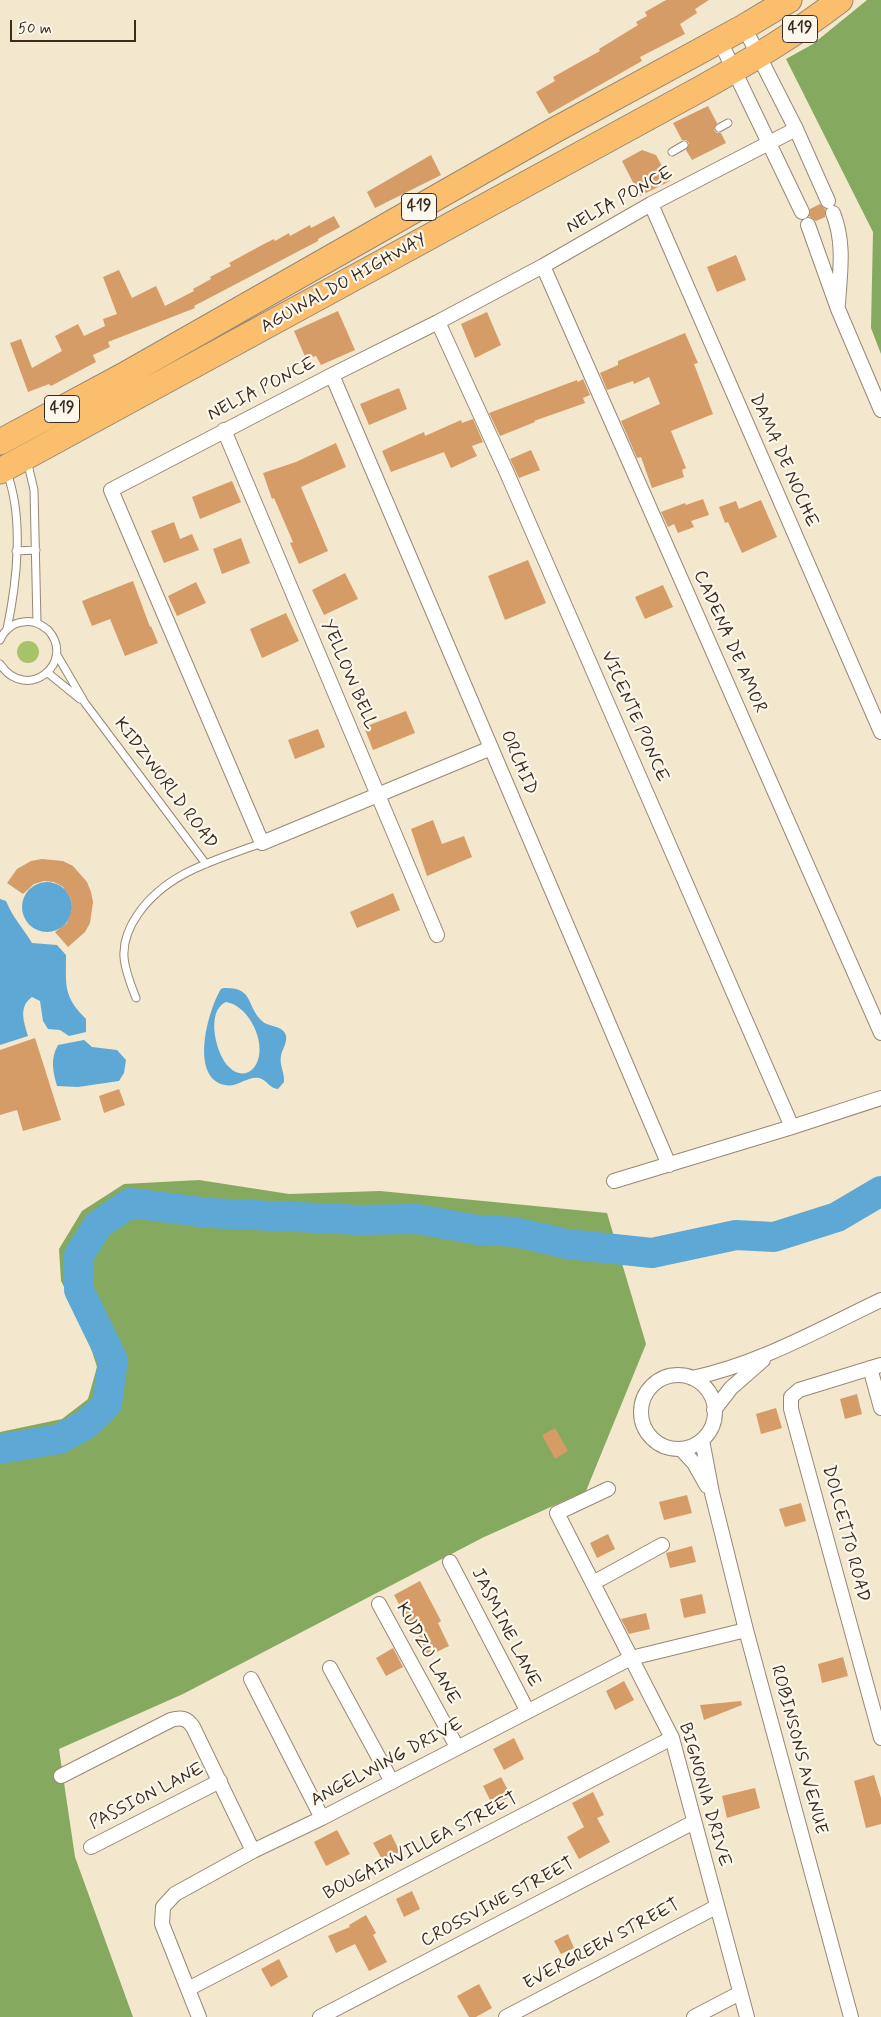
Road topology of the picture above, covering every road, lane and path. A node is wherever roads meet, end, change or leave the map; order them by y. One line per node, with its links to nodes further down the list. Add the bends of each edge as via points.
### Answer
1 (789, 0): 3 (highway, AGUINALDO HIGHWAY / 419)
2 (840, 0): 5 (highway, AGUINALDO HIGHWAY / 419)
3 (744, 27): 4 (highway, AGUINALDO HIGHWAY / 419); 5 (street)
4 (720, 40): 6 (street); 20 (highway, AGUINALDO HIGHWAY / 419, via 555,130 121,378)
5 (759, 56): 6 (highway, AGUINALDO HIGHWAY / 419); 9 (street)
6 (734, 70): 10 (street); 20 (highway, AGUINALDO HIGHWAY / 419)
7 (728, 123): 8 (lane)
8 (719, 128)
9 (796, 129): 10 (street, NELIA PONCE); 15 (street, via 839,228 842,250)
10 (769, 142): 13 (street, NELIA PONCE); 15 (street, via 805,219)
11 (684, 145): 12 (lane)
12 (672, 152)
13 (651, 204): 14 (street, NELIA PONCE); 30 (street, DAMA DE NOCHE)
14 (543, 266): 16 (street, NELIA PONCE); 37 (street, CADENA DE AMOR)
15 (838, 309): 18 (street)
16 (438, 322): 17 (street, NELIA PONCE); 39 (street, VICENTE PONCE)
17 (332, 375): 19 (street, NELIA PONCE); 31 (street, ORCHID)
18 (881, 410)
19 (224, 430): 32 (street, YELLOW BELL); 33 (street, NELIA PONCE, via 112,490)
20 (8, 454): 21 (lane, via 30,467); 22 (lane, via 14,495)
21 (36, 550): 22 (lane); 23 (lane)
22 (16, 551): 24 (lane, via 14,596)
23 (37, 623): 24 (lane, via 21,622); 26 (lane, KIDZWORLD ROAD, via 52,636)
24 (8, 628): 25 (lane)
25 (0, 637)
26 (57, 655): 28 (lane); 29 (lane, KIDZWORLD ROAD)
27 (0, 664): 28 (lane, via 5,672 22,680 31,681)
28 (48, 672): 29 (lane, KIDZWORLD ROAD)
29 (85, 703): 34 (lane, KIDZWORLD ROAD)
30 (881, 732)
31 (491, 748): 32 (street); 40 (street, ORCHID)
32 (378, 795): 33 (street); 35 (street, YELLOW BELL)
33 (262, 843): 34 (lane)
34 (206, 864): 36 (lane, KIDZWORLD ROAD, via 163,886 132,923 124,956 125,969)
35 (437, 935)
36 (136, 998)
37 (881, 1033)
38 (881, 1098): 39 (street)
39 (792, 1127): 40 (street)
40 (669, 1165): 41 (street)
41 (614, 1181)
42 (881, 1300): 43 (street)
43 (769, 1354): 45 (street, via 720,1372); 47 (street, via 731,1388)
44 (876, 1367): 46 (street); 62 (street, DOLCETTO ROAD, via 799,1390 792,1397 791,1408)
45 (692, 1378): 47 (street, via 708,1390); 49 (street, via 668,1376 657,1381 648,1389 640,1412 643,1424 653,1439 669,1448)
46 (881, 1408)
47 (714, 1410): 48 (street, via 709,1431)
48 (702, 1440): 49 (street); 51 (street, ROBINSONS AVENUE)
49 (681, 1449): 51 (street, ROBINSONS AVENUE)
50 (608, 1489): 54 (street, BIGNONIA DRIVE, via 558,1513)
51 (712, 1492): 56 (street, ROBINSONS AVENUE)
52 (662, 1546): 54 (street)
53 (450, 1562): 60 (street, JASMINE LANE)
54 (593, 1583): 57 (street, BIGNONIA DRIVE)
55 (379, 1604): 63 (street, KUDZU LANE)
56 (746, 1630): 57 (street, ANGELWING DRIVE); 79 (street, ROBINSONS AVENUE)
57 (631, 1658): 60 (street, ANGELWING DRIVE); 61 (street, BIGNONIA DRIVE)
58 (330, 1668): 66 (street)
59 (251, 1679): 67 (street)
60 (527, 1710): 63 (street, ANGELWING DRIVE)
61 (672, 1738): 68 (street, BIGNONIA DRIVE); 72 (street, BOUGAINVILLEA STREET)
62 (881, 1738)
63 (457, 1748): 66 (street, ANGELWING DRIVE)
64 (61, 1776): 65 (street, via 178,1718 189,1721)
65 (220, 1781): 69 (street, PASSION LANE); 70 (street)
66 (392, 1782): 67 (street, ANGELWING DRIVE)
67 (322, 1818): 70 (street, ANGELWING DRIVE)
68 (694, 1822): 71 (street, BIGNONIA DRIVE); 75 (street, CROSSVINE STREET)
69 (91, 1846)
70 (253, 1851): 72 (street, ANGELWING DRIVE, via 175,1894 163,1907 162,1924)
71 (716, 1907): 73 (street, BIGNONIA DRIVE); 76 (street, EVERGREEN STREET)
72 (188, 1989): 74 (street, ANGELWING DRIVE)
73 (740, 1993): 77 (street); 78 (street, BIGNONIA DRIVE)
74 (199, 2017)
75 (320, 2017)
76 (506, 2017)
77 (694, 2017)
78 (747, 2017)
79 (851, 2017)

